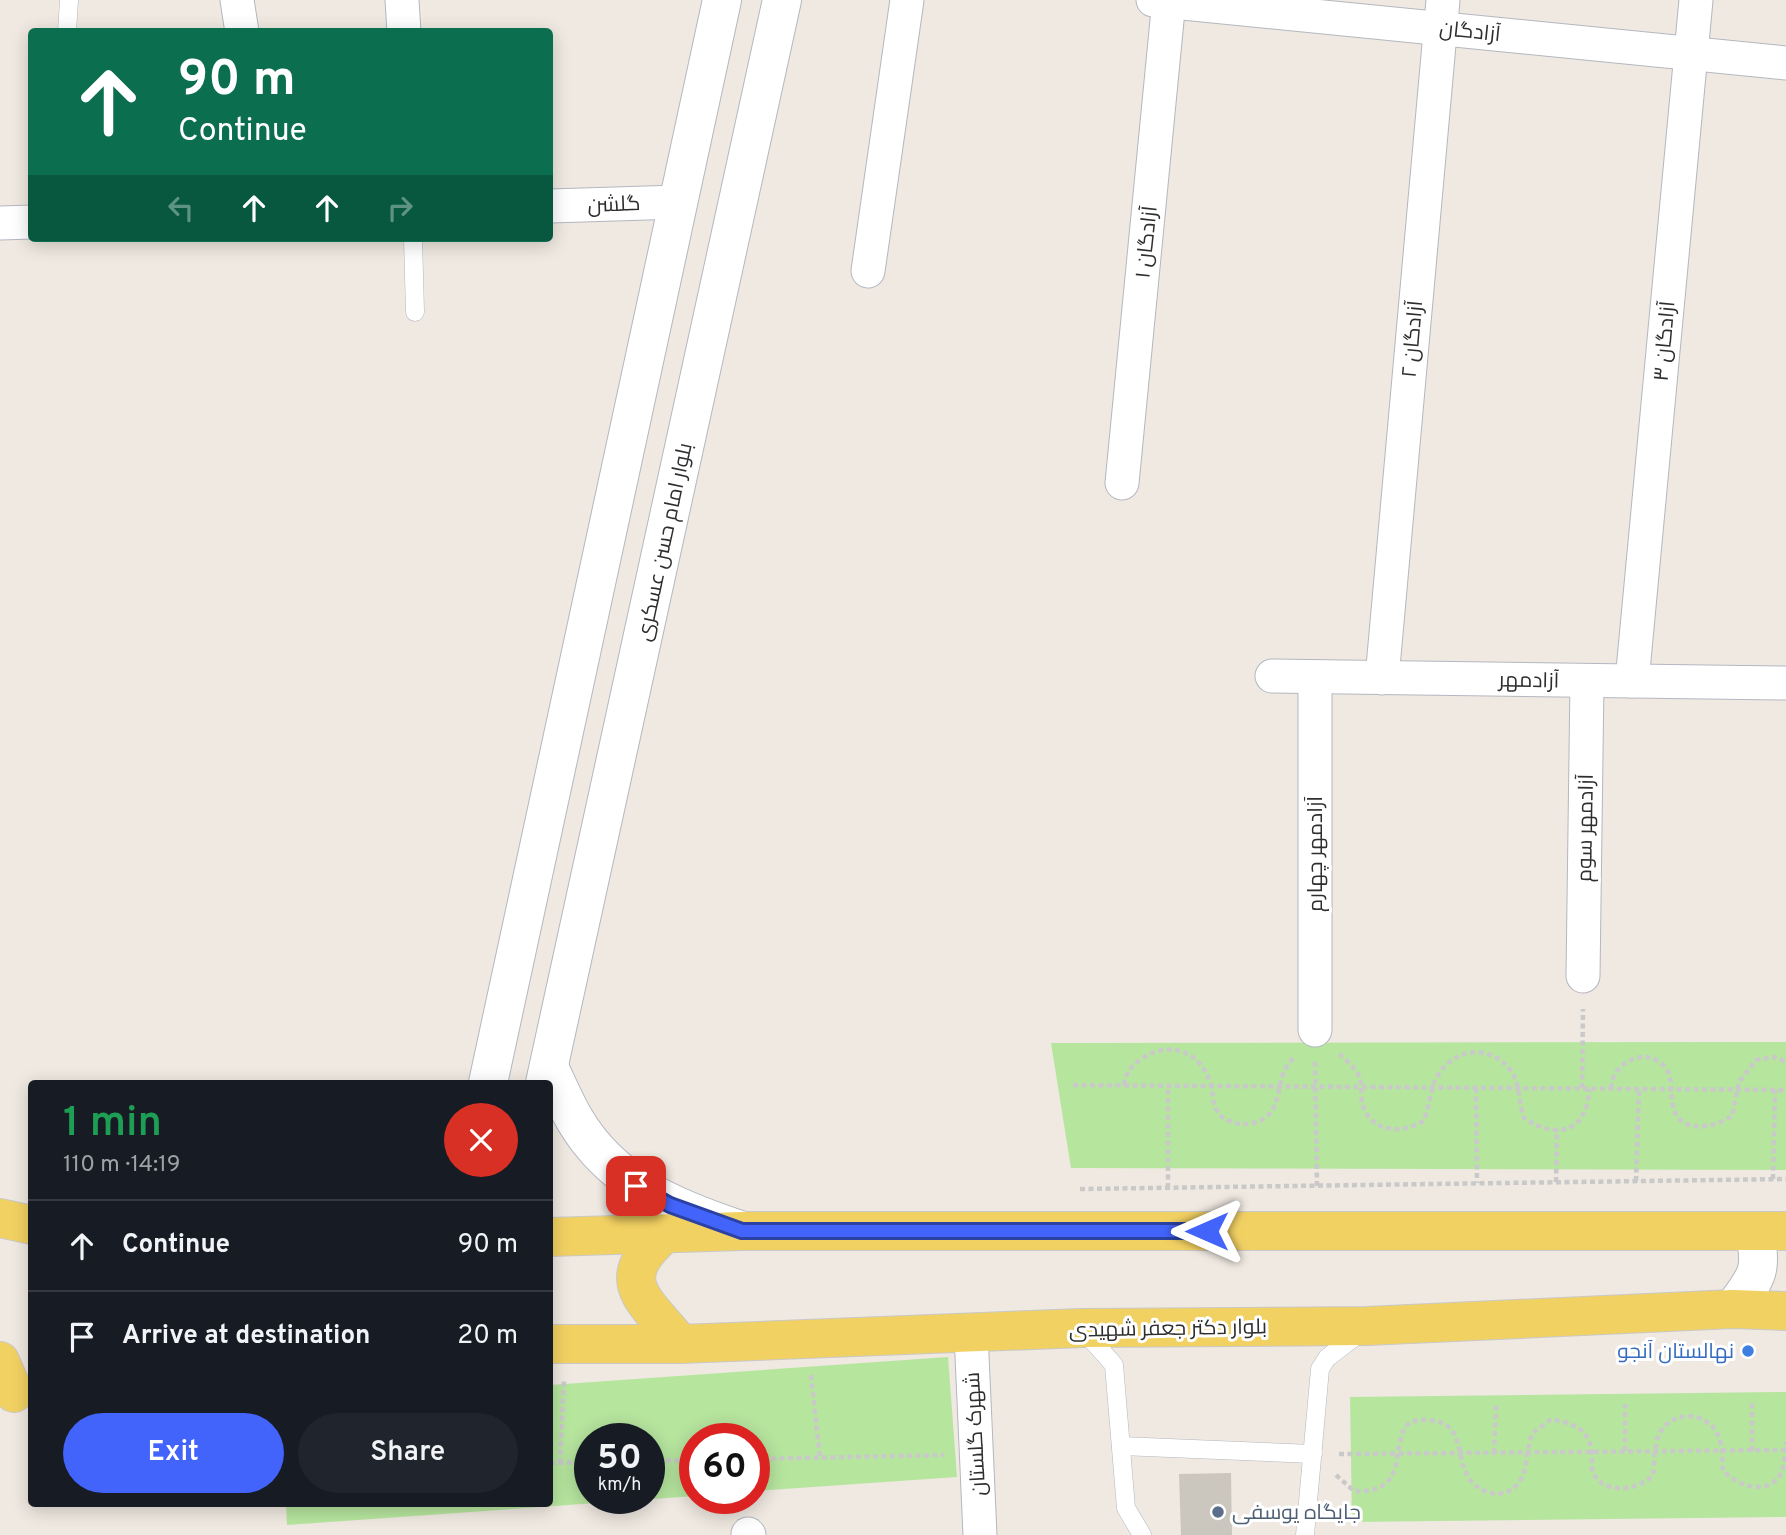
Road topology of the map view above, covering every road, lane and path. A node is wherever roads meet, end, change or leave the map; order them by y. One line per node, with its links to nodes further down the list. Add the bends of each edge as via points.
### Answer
1 (69, 0): 10 (lane)
2 (237, 0): 11 (street)
3 (402, 0): 12 (street)
4 (722, 0): 15 (main road)
5 (782, 0): 32 (main road, بلوار امام حسن عسکری)
6 (907, 0): 20 (street)
7 (1164, 0): 9 (street, آزادگان); 22 (street, آزادگان ۱)
8 (1696, 0): 13 (street, آزادگان ۳)
9 (1441, 14): 13 (street, آزادگان); 25 (street, آزادگان ۲)
10 (67, 28)
11 (241, 28)
12 (404, 28)
13 (1692, 53): 14 (street, آزادگان); 27 (street, آزادگان ۳)
14 (1786, 63)
15 (679, 202): 16 (street, گلشن); 33 (main road)
16 (553, 205)
17 (28, 222): 18 (street)
18 (0, 223)
19 (413, 242): 21 (lane)
20 (868, 271)
21 (415, 312)
22 (1122, 483)
23 (1272, 677): 24 (street, آزادمهر)
24 (1314, 677): 25 (street, آزادمهر); 30 (street, آزادمهر چهارم)
25 (1382, 678): 26 (street, آزادمهر)
26 (1587, 681): 27 (street, آزادمهر); 29 (street, آزادمهر سوم)
27 (1632, 681): 28 (street, آزادمهر)
28 (1786, 683)
29 (1583, 976): 45 (path)
30 (1315, 1039): 39 (path, via 1284,1066); 40 (path); 41 (path, via 1350,1064)
31 (1786, 1062): 50 (path, via 1774,1057 1756,1059 1743,1073)
32 (547, 1075)
33 (489, 1080)
34 (553, 1085): 62 (main road, via 615,1169 670,1205)
35 (1073, 1085): 36 (path)
36 (1124, 1085): 37 (path); 38 (path, via 1130,1068 1167,1049 1192,1056)
37 (1168, 1086): 38 (path); 60 (path)
38 (1211, 1086): 39 (path); 39 (path, via 1218,1112 1224,1119 1244,1125 1274,1108)
39 (1277, 1086): 40 (path)
40 (1315, 1087): 41 (path); 59 (path)
41 (1361, 1087): 42 (path); 42 (path, via 1363,1107 1379,1126 1391,1130 1423,1121)
42 (1433, 1087): 43 (path); 44 (path, via 1441,1070 1457,1055 1480,1053 1502,1061 1513,1073)
43 (1476, 1088): 44 (path); 58 (path)
44 (1517, 1088): 45 (path); 53 (path, via 1524,1118)
45 (1583, 1088): 46 (path)
46 (1589, 1088): 47 (path); 53 (path, via 1578,1122)
47 (1611, 1088): 48 (path); 49 (path, via 1615,1073 1641,1057 1662,1065 1671,1077)
48 (1639, 1089): 49 (path); 56 (path)
49 (1672, 1089): 50 (path); 50 (path, via 1673,1108 1697,1128 1717,1125 1732,1116)
50 (1738, 1090): 51 (path)
51 (1776, 1090): 52 (path); 54 (path)
52 (1786, 1090)
53 (1557, 1130): 57 (path)
54 (1773, 1179): 55 (path); 56 (path)
55 (1786, 1179)
56 (1636, 1181): 57 (path)
57 (1556, 1182): 58 (path)
58 (1477, 1183): 59 (path)
59 (1317, 1186): 60 (path)
60 (1168, 1188): 61 (path)
61 (1080, 1189)
62 (742, 1231): 63 (main road); 64 (main road)
63 (1770, 1231): 66 (main road, via 1760,1265)
64 (664, 1234): 65 (main road); 73 (main road, via 636,1265 634,1281 638,1293)
65 (553, 1237)
66 (1732, 1309): 67 (main road, بلوار دکتر جعفر شهیدی); 68 (main road, بلوار دکتر جعفر شهیدی)
67 (1786, 1311)
68 (1367, 1326): 69 (main road, بلوار دکتر جعفر شهیدی); 89 (lane, via 1320,1369)
69 (1082, 1328): 70 (main road, بلوار دکتر جعفر شهیدی); 78 (lane, via 1114,1365)
70 (971, 1333): 71 (main road, بلوار دکتر جعفر شهیدی); 91 (street, شهرک گلستان)
71 (807, 1338): 73 (main road, بلوار دکتر جعفر شهیدی); 92 (path)
72 (558, 1344): 73 (main road, بلوار دکتر جعفر شهیدی); 95 (path)
73 (680, 1344)
74 (1752, 1399): 83 (path)
75 (1496, 1404): 88 (path)
76 (1625, 1404): 80 (path)
77 (1786, 1442): 79 (path)
78 (1121, 1446): 89 (lane); 99 (lane, via 1126,1508)
79 (1786, 1450): 82 (path, via 1782,1472 1759,1487 1738,1483 1727,1475); 83 (path)
80 (1625, 1451): 81 (path); 85 (path)
81 (1656, 1451): 82 (path); 82 (path, via 1661,1430 1671,1421 1692,1416 1711,1424); 85 (path, via 1653,1475 1628,1489 1618,1489 1597,1477)
82 (1721, 1451): 83 (path)
83 (1752, 1451)
84 (1527, 1452): 85 (path); 85 (path, via 1532,1433 1549,1420 1572,1422 1589,1441); 87 (path, via 1516,1486 1491,1494 1466,1473); 88 (path)
85 (1592, 1452)
86 (1397, 1453): 87 (path); 87 (path, via 1402,1434 1421,1419 1445,1425); 90 (path); 97 (path, via 1393,1478 1377,1491 1354,1491)
87 (1462, 1453): 88 (path)
88 (1494, 1453)
89 (1313, 1454): 100 (lane)
90 (1331, 1454)
91 (976, 1455): 92 (path); 98 (street, شهرک گلستان)
92 (820, 1458): 93 (path)
93 (770, 1459)
94 (553, 1463): 95 (path)
95 (560, 1463): 96 (path)
96 (574, 1463)
97 (1334, 1473)
98 (980, 1535)
99 (1142, 1535)
100 (1305, 1535)

